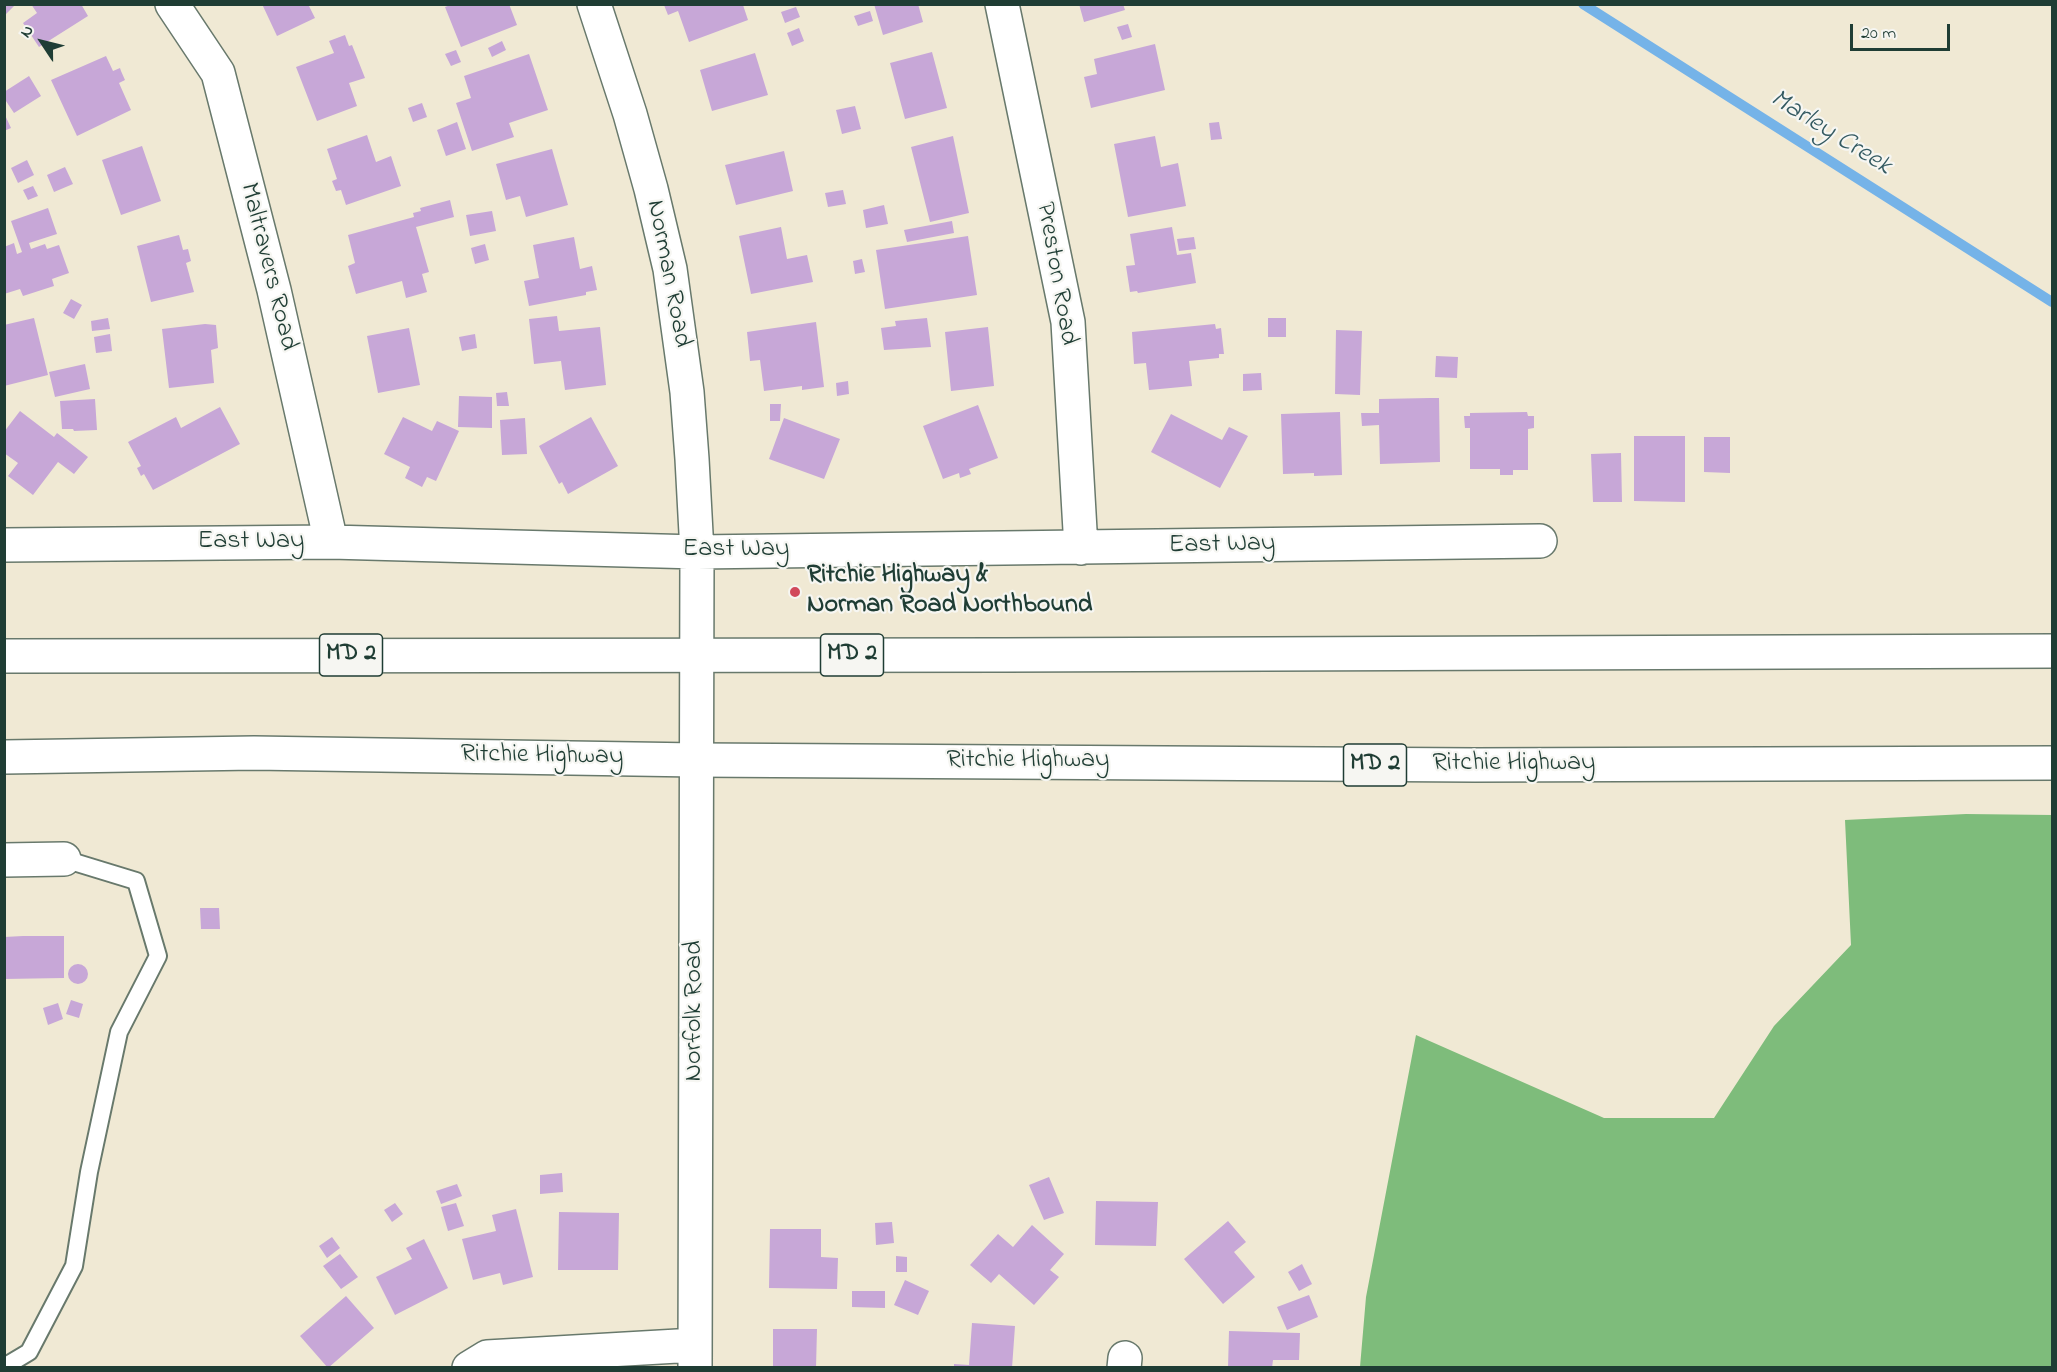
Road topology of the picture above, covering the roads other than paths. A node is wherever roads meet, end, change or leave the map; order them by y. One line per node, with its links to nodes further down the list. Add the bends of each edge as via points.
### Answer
1 (172, 4): 5 (street, Maltravers Road, via 218,73 274,290)
2 (594, 4): 8 (street, Norman Road, via 630,114 670,269 687,392)
3 (1002, 4): 7 (street, Preston Road, via 1068,322)
4 (1540, 541): 7 (street, East Way)
5 (331, 542): 6 (street, East Way); 8 (street, East Way)
6 (4, 545)
7 (1082, 548): 8 (street, East Way)
8 (697, 552): 10 (street, Norman Road)
9 (2052, 651): 10 (street, MD 2)
10 (697, 655): 11 (street, MD 2); 13 (street, Norfolk Road)
11 (4, 656)
12 (4, 757): 13 (street, Ritchie Highway / MD 2, via 254,753)
13 (697, 760): 14 (street, Ritchie Highway / MD 2, via 1463,765); 17 (street, Norfolk Road)
14 (2052, 763)
15 (64, 859): 16 (street); 18 (lane, via 136,881 158,956 119,1032 89,1172 74,1266 29,1352)
16 (4, 861)
17 (695, 1356): 19 (street, via 487,1358)
18 (4, 1367)
19 (469, 1368)

